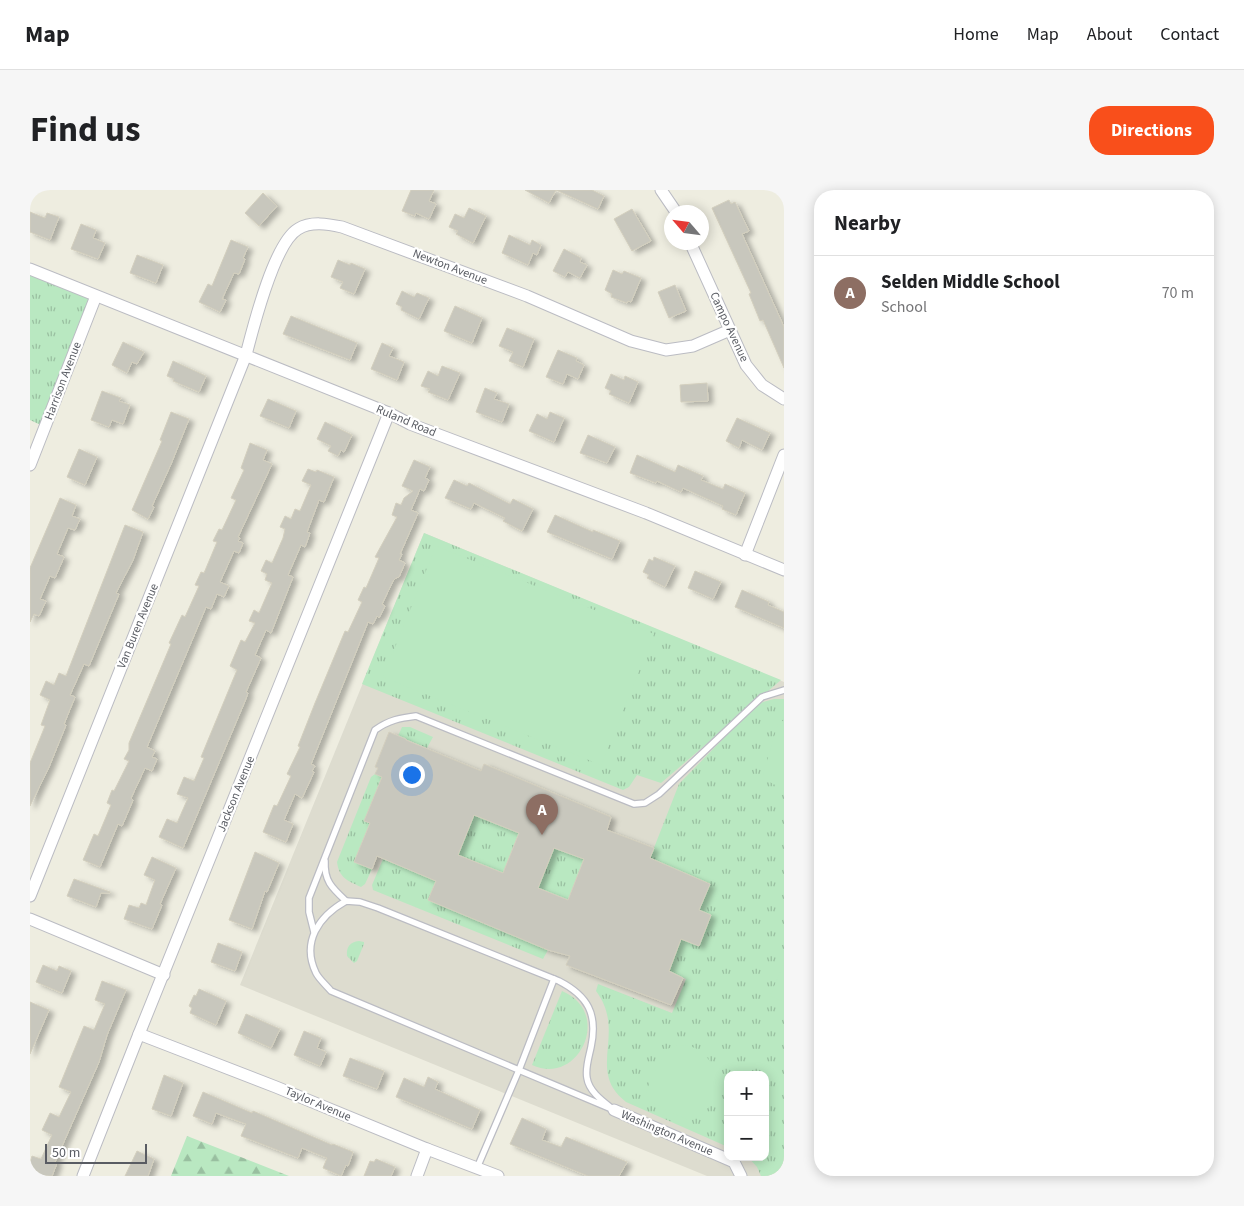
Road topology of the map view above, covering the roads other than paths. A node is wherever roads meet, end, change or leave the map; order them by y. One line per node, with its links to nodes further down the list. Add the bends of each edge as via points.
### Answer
1 (661, 190): 2 (street)
2 (671, 205)
3 (694, 250): 6 (street, Campo Avenue)
4 (30, 269): 5 (street, Ruland Road)
5 (96, 296): 7 (street, Ruland Road); 11 (street, Harrison Avenue)
6 (730, 330): 7 (street, Newton Avenue, via 693,346 666,350 631,342 527,296 342,226 319,223 297,229 283,245 268,279); 8 (street, Campo Avenue, via 746,365 762,386)
7 (246, 355): 9 (street, Ruland Road); 16 (street, Van Buren Avenue)
8 (784, 399)
9 (389, 413): 12 (street, Ruland Road); 20 (street, Jackson Avenue)
10 (784, 455): 12 (street)
11 (30, 465)
12 (744, 554): 13 (street, Ruland Road)
13 (784, 570)
14 (784, 690): 15 (lane, via 762,697 658,794 645,803 634,804 416,716 386,722 375,730)
15 (325, 857): 17 (lane, via 324,872 330,886); 19 (lane, via 309,898)
16 (30, 896)
17 (346, 901): 19 (lane, via 324,917); 21 (lane, via 378,908)
18 (30, 919): 20 (street)
19 (314, 932): 23 (lane, via 312,962 316,974 331,991)
20 (164, 975): 22 (street, Jackson Avenue)
21 (554, 979): 23 (lane); 24 (lane, via 572,988 592,1014 594,1032 587,1079 592,1090)
22 (138, 1034): 25 (street, Taylor Avenue); 27 (street, Jackson Avenue)
23 (519, 1070): 24 (lane); 26 (lane)
24 (614, 1110): 30 (street, Washington Avenue, via 734,1162)
25 (428, 1149): 26 (street, Taylor Avenue); 28 (street)
26 (477, 1168): 29 (street, Taylor Avenue)
27 (83, 1176)
28 (417, 1176)
29 (498, 1176)
30 (741, 1176)

